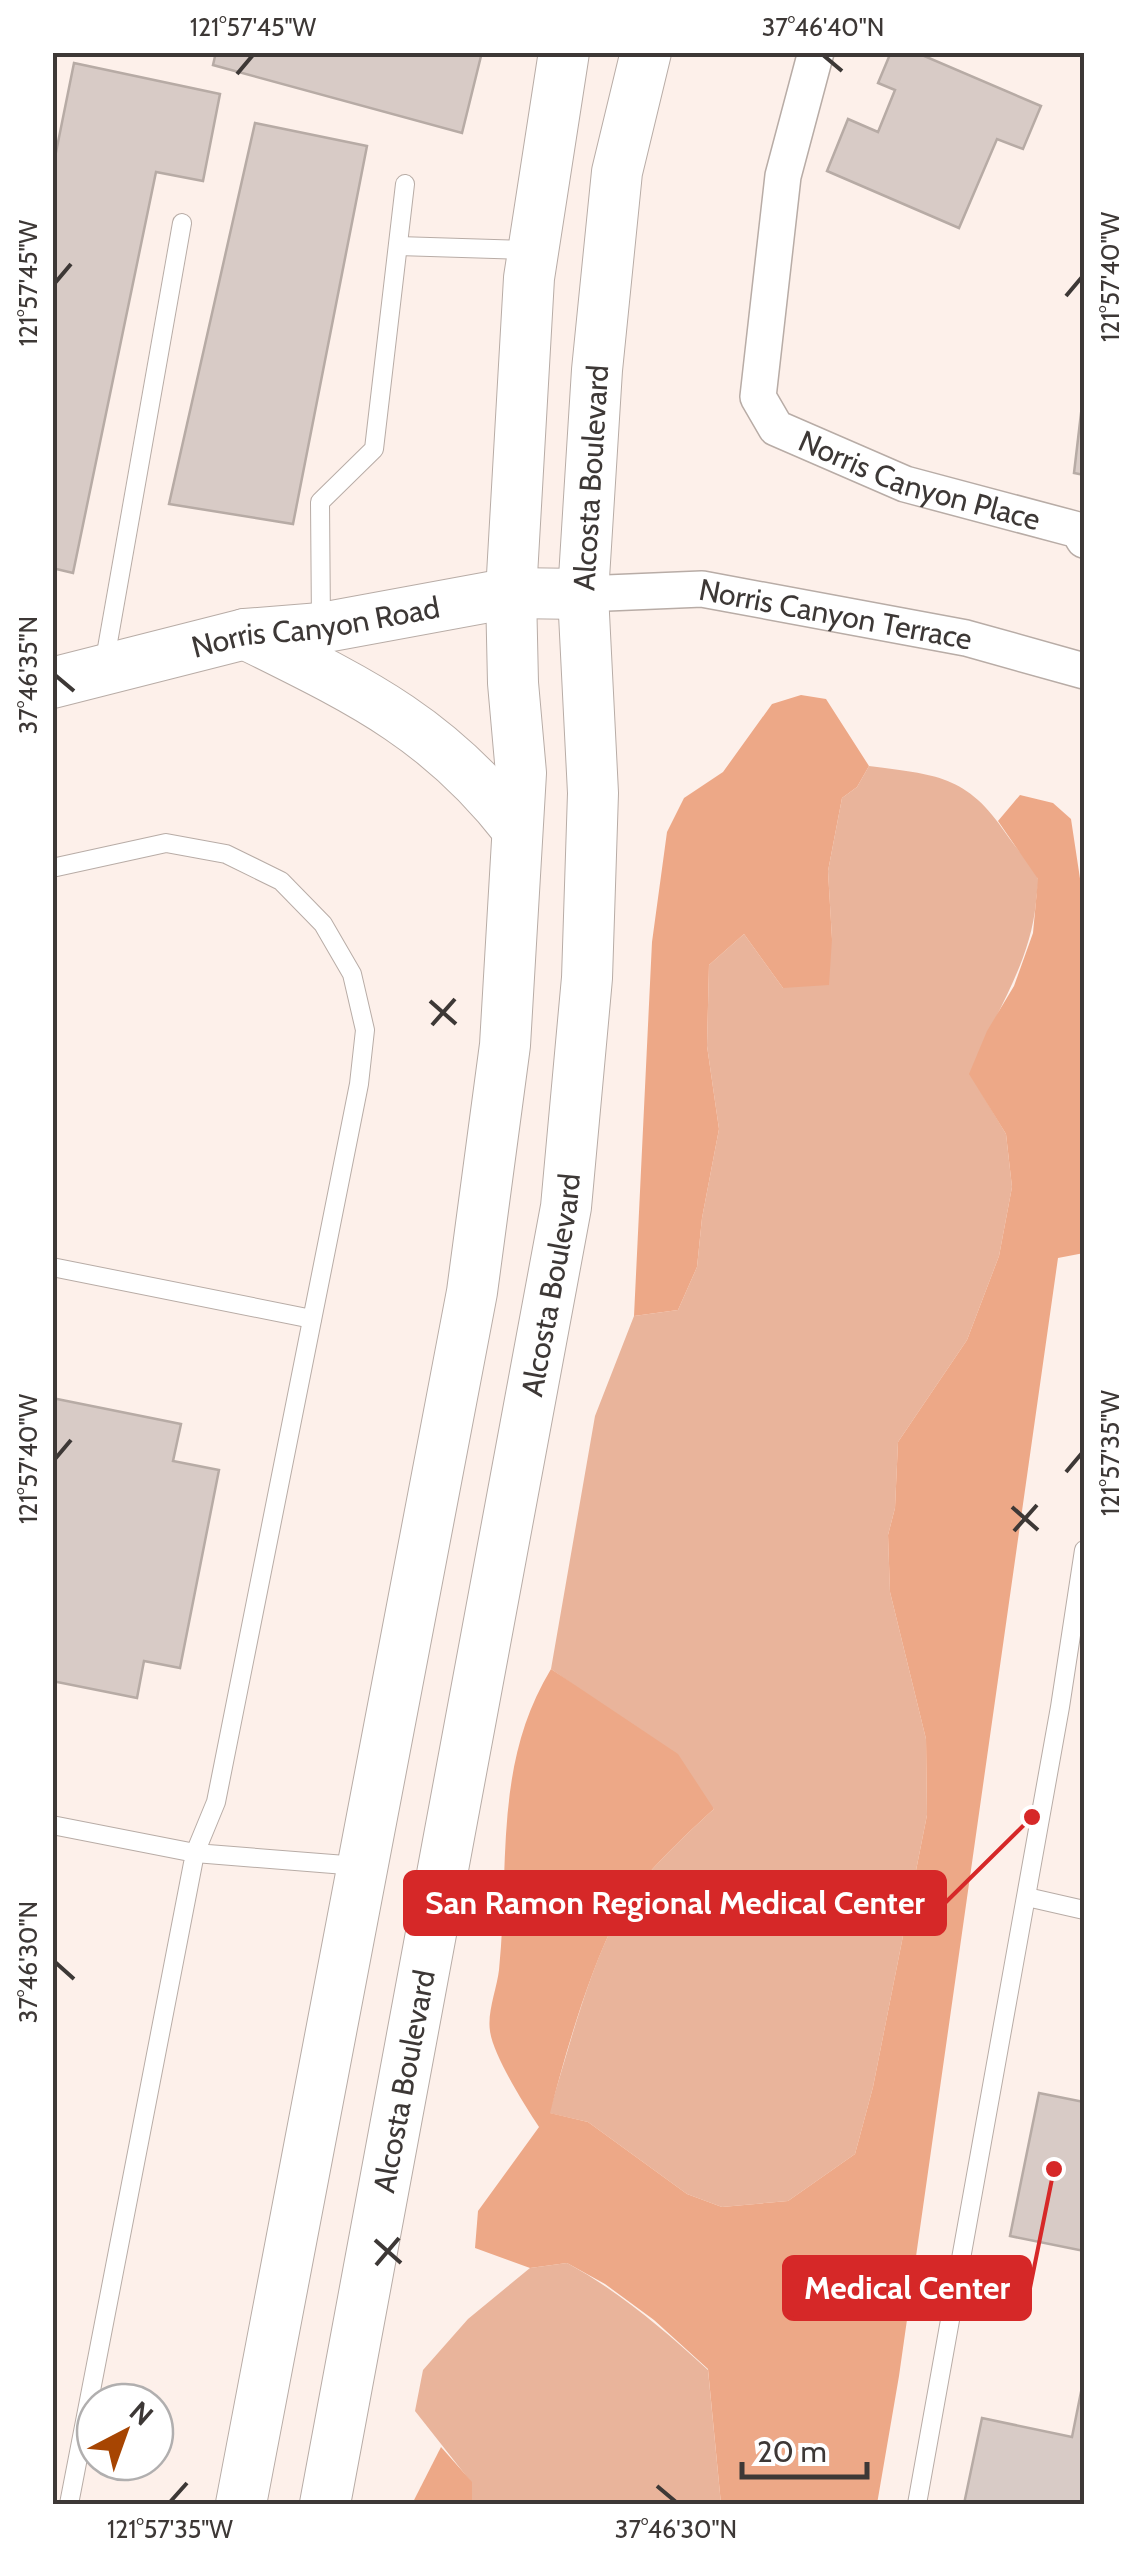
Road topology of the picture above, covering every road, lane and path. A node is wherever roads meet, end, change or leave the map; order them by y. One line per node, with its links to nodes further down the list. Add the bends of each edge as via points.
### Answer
1 (564, 52): 7 (main road)
2 (646, 52): 10 (main road, Alcosta Boulevard, via 617,172)
3 (816, 52): 8 (street, Norris Canyon Place, via 783,176 758,397 776,428 905,484 1078,530)
4 (405, 184): 6 (lane)
5 (182, 223): 13 (lane)
6 (398, 246): 7 (lane); 11 (lane, via 374,449 320,502)
7 (534, 250): 9 (main road)
8 (1084, 540)
9 (511, 594): 10 (main road, Norris Canyon Road); 11 (main road, Norris Canyon Road); 16 (main road)
10 (584, 594): 14 (street, Norris Canyon Terrace, via 702,589 966,638); 28 (main road, Alcosta Boulevard, via 592,811 587,978 566,1207)
11 (322, 628): 12 (main road, Norris Canyon Road)
12 (246, 634): 13 (main road, Norris Canyon Road); 16 (main road, via 406,719 489,792)
13 (103, 670): 15 (main road, Norris Canyon Road)
14 (1084, 670)
15 (52, 683)
16 (517, 829): 23 (main road, via 505,1045 472,1292)
17 (52, 868): 19 (lane, via 166,843 226,854 281,882 323,924 352,974 365,1030 359,1084)
18 (52, 1267): 19 (lane)
19 (312, 1319): 22 (lane, via 216,1802)
20 (1084, 1550): 24 (lane)
21 (52, 1825): 22 (lane)
22 (195, 1853): 23 (lane); 26 (lane)
23 (362, 1867): 27 (main road)
24 (1027, 1897): 25 (lane); 29 (lane)
25 (1084, 1910)
26 (69, 2504)
27 (240, 2504)
28 (325, 2504)
29 (917, 2504)

